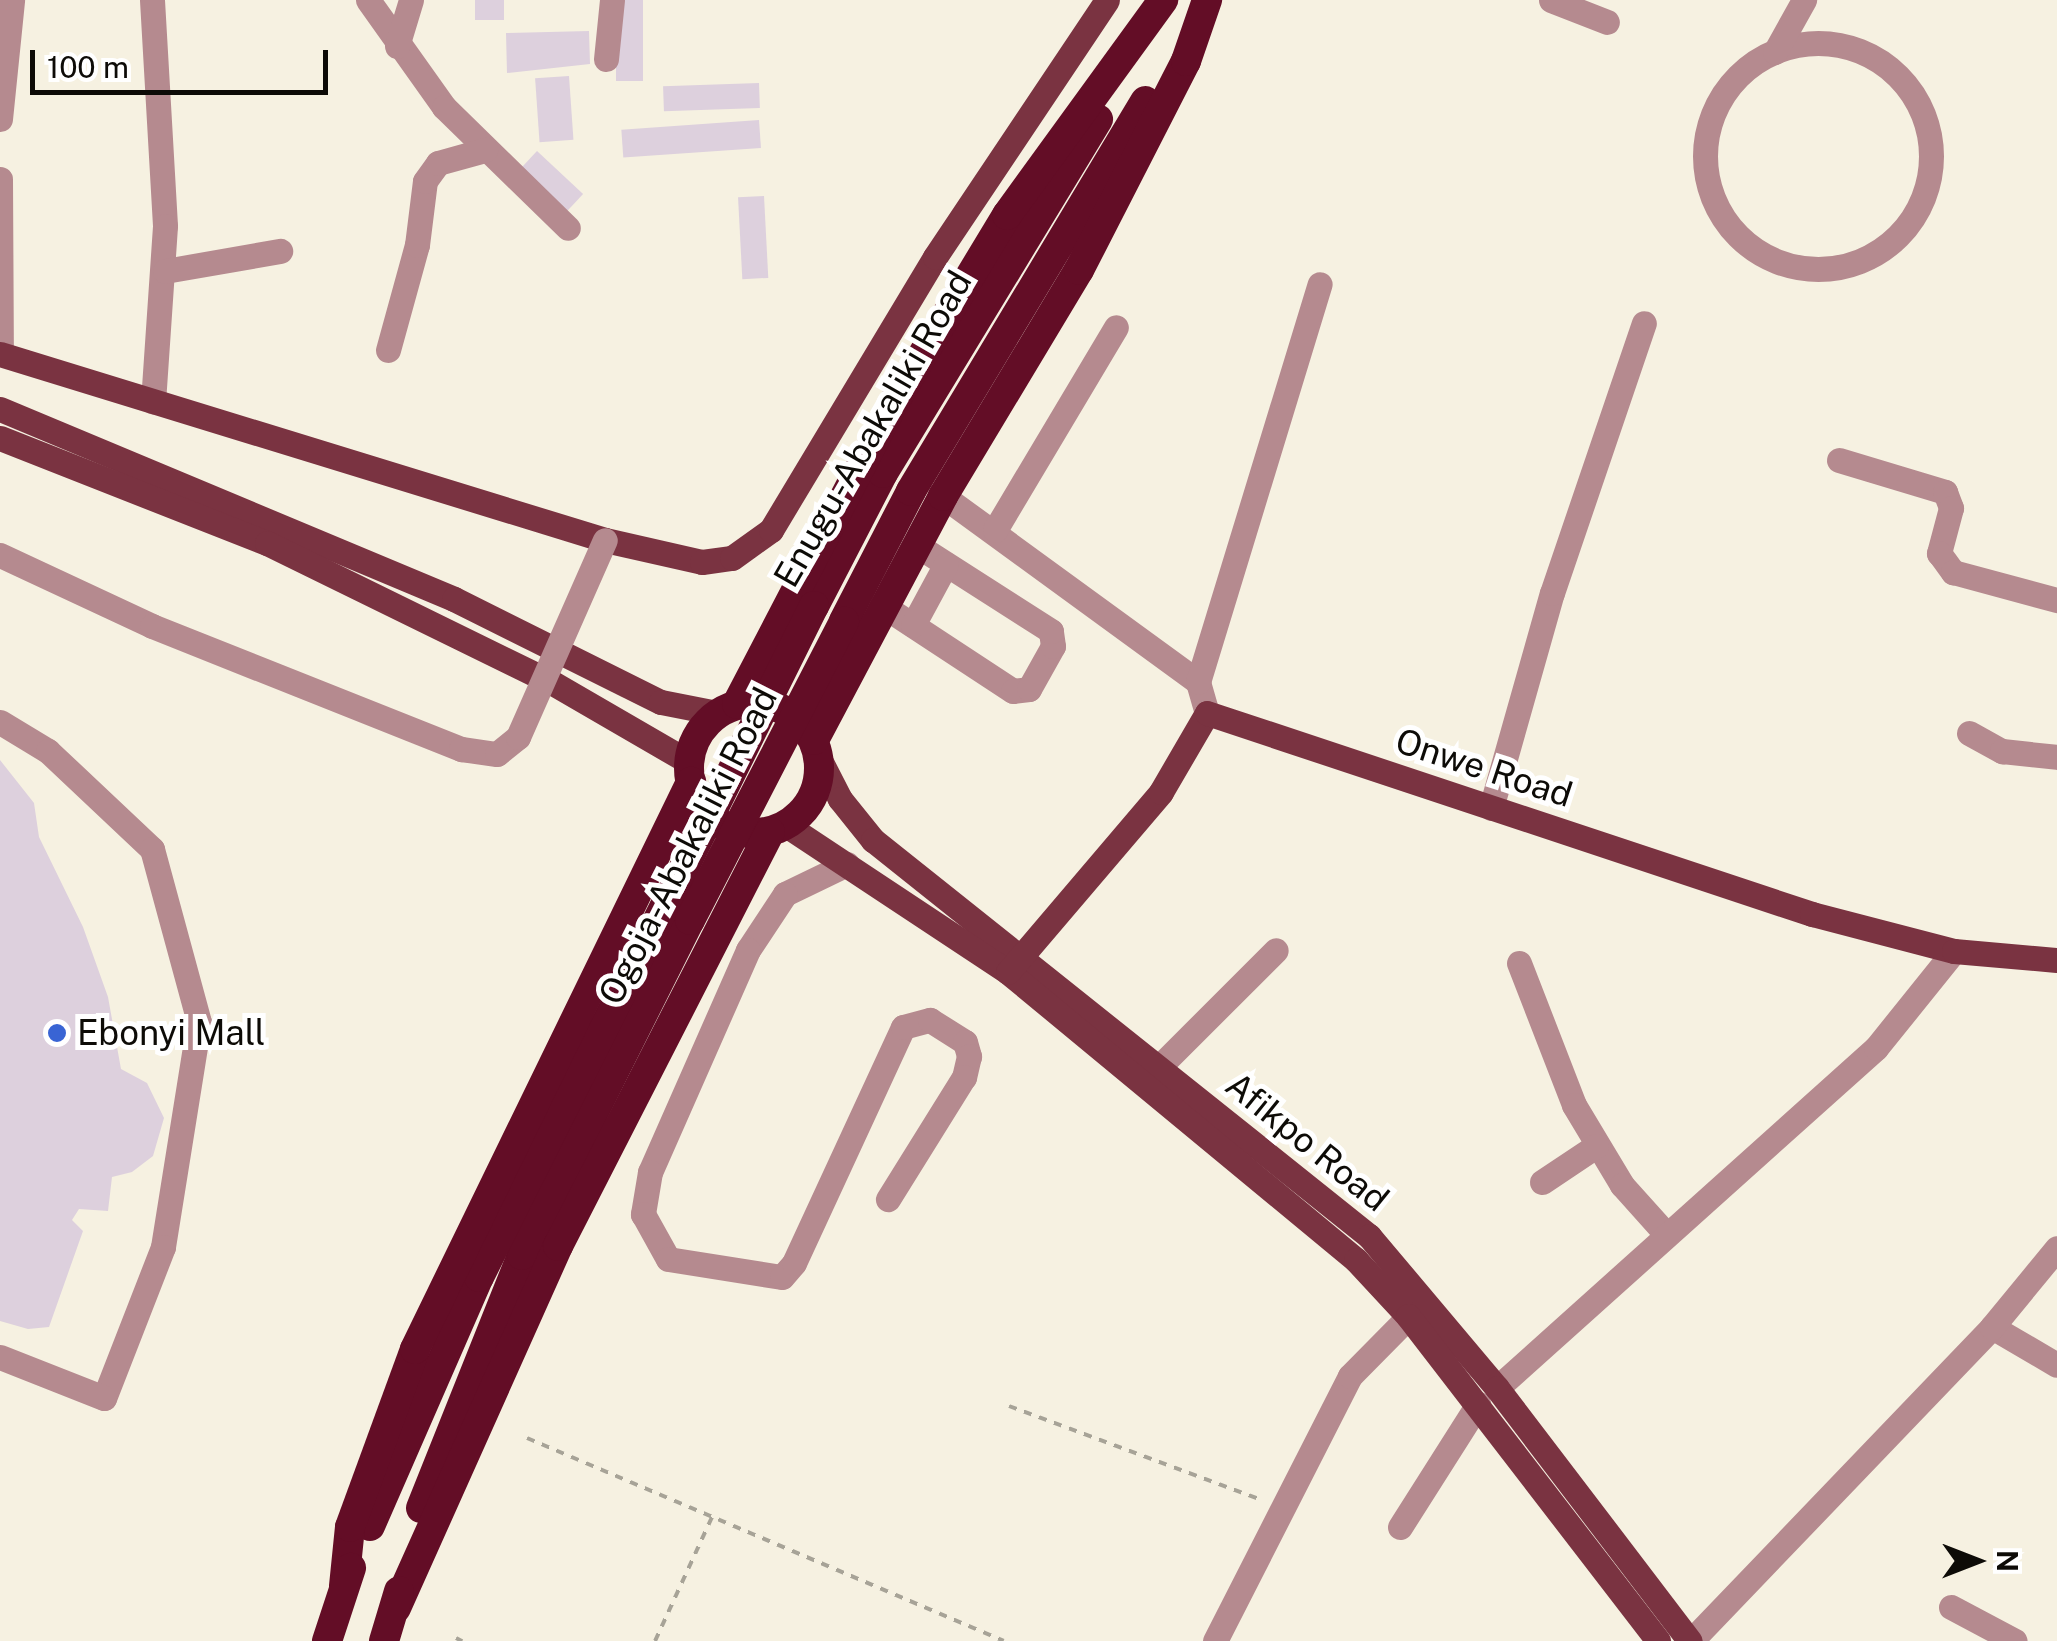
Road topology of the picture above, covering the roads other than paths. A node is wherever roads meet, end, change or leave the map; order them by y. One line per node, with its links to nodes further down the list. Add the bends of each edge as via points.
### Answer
1 (12, 0): 15 (street)
2 (152, 0): 20 (street)
3 (368, 0): 12 (street)
4 (411, 0): 12 (street)
5 (612, 0): 14 (street)
6 (1107, 0): 32 (main road, via 771,530 732,558 702,562)
7 (1165, 0): 42 (highway, via 1006,214); 52 (highway, Enugu-Abakaliki Road, bridge, via 883,473 814,606)
8 (1207, 0): 30 (highway, via 1186,61 1079,270); 52 (highway, Ogoja-Abakaliki Road, bridge, via 911,491)
9 (1551, 0): 11 (street)
10 (1804, 0): 13 (street)
11 (1606, 22)
12 (397, 46): 16 (street)
13 (1775, 52): 13 (street, via 1744,71 1720,100 1705,154 1710,190 1739,238 1770,259 1806,269 1860,261 1892,242 1916,213 1930,159 1925,122 1896,75 1866,54 1812,43)
14 (606, 58)
15 (0, 119)
16 (485, 150): 18 (street); 24 (street, via 438,163 426,181)
17 (0, 179): 25 (street)
18 (568, 228)
19 (280, 250): 20 (street)
20 (165, 272): 26 (street)
21 (1320, 284): 41 (street)
22 (1644, 323): 49 (street, via 1552,593)
23 (1116, 326): 31 (street)
24 (388, 350)
25 (0, 354): 26 (main road)
26 (153, 402): 32 (main road)
27 (0, 408): 38 (main road)
28 (0, 438): 40 (main road, via 267,544)
29 (1840, 460): 36 (street, via 1945,492 1951,508 1939,553 1954,572)
30 (943, 496): 31 (street); 33 (highway)
31 (995, 530): 41 (street)
32 (606, 540): 34 (street, bridge, via 518,737 497,754 462,749)
33 (918, 546): 35 (street); 37 (highway)
34 (2, 559)
35 (946, 564): 39 (street); 39 (street, via 1051,631 1053,646 1029,689 1013,691)
36 (2057, 600)
37 (885, 607): 39 (street); 46 (highway)
38 (476, 610): 40 (main road); 42 (main road, via 661,702)
39 (913, 625)
40 (464, 639): 48 (main road)
41 (1198, 682): 43 (street)
42 (727, 709): 46 (highway, via 774,705 805,725); 48 (highway, via 703,726)
43 (1207, 714): 49 (main road, Onwe Road); 56 (main road, via 1161,792)
44 (0, 722): 66 (street, via 48,751 152,849 199,1022 163,1247 104,1398)
45 (1969, 733): 47 (street, via 2002,751)
46 (817, 750): 50 (highway, via 813,798); 56 (main road, Afikpo Road, via 873,840)
47 (2057, 757)
48 (690, 772): 50 (highway, via 720,824 744,833); 70 (highway, via 415,1349 350,1527)
49 (1491, 808): 54 (main road, Onwe Road, via 1812,914)
50 (778, 829): 51 (main road, Afikpo Road); 72 (highway, via 558,1246)
51 (847, 864): 56 (main road, Afikpo Road); 61 (street, via 785,894 748,950 650,1172 644,1214 668,1260 782,1277 794,1264 903,1027 930,1020 965,1042 969,1056 964,1077)
52 (678, 913): 70 (highway, Ogoja-Abakaliki Road, via 479,1277); 72 (highway, Ogoja-Abakaliki Road, via 508,1288 410,1539)
53 (1276, 950): 58 (street)
54 (1954, 951): 55 (main road, Onwe Road); 62 (street, via 1876,1048)
55 (2057, 960)
56 (1015, 963): 58 (main road, Afikpo Road); 64 (main road, Afikpo Road)
57 (1519, 963): 59 (street)
58 (1159, 1067): 64 (main road, Afikpo Road, via 1369,1236)
59 (1596, 1146): 60 (street); 62 (street)
60 (1542, 1182)
61 (888, 1199)
62 (1665, 1233): 68 (street)
63 (2057, 1248): 65 (street)
64 (1417, 1308): 68 (main road, Afikpo Road); 76 (street, via 1350,1376)
65 (1992, 1327): 67 (street); 77 (street)
66 (0, 1356)
67 (2057, 1364)
68 (1487, 1396): 69 (street); 73 (main road, Afikpo Road); 77 (main road, Afikpo Road)
69 (1400, 1527)
70 (344, 1586): 74 (highway, Ogoja-Abakaliki Road)
71 (1951, 1607): 78 (street)
72 (396, 1608): 75 (highway, Ogoja-Abakaliki Road)
73 (1649, 1638)
74 (327, 1641)
75 (384, 1641)
76 (1214, 1641)
77 (1690, 1641)
78 (2015, 1641)

